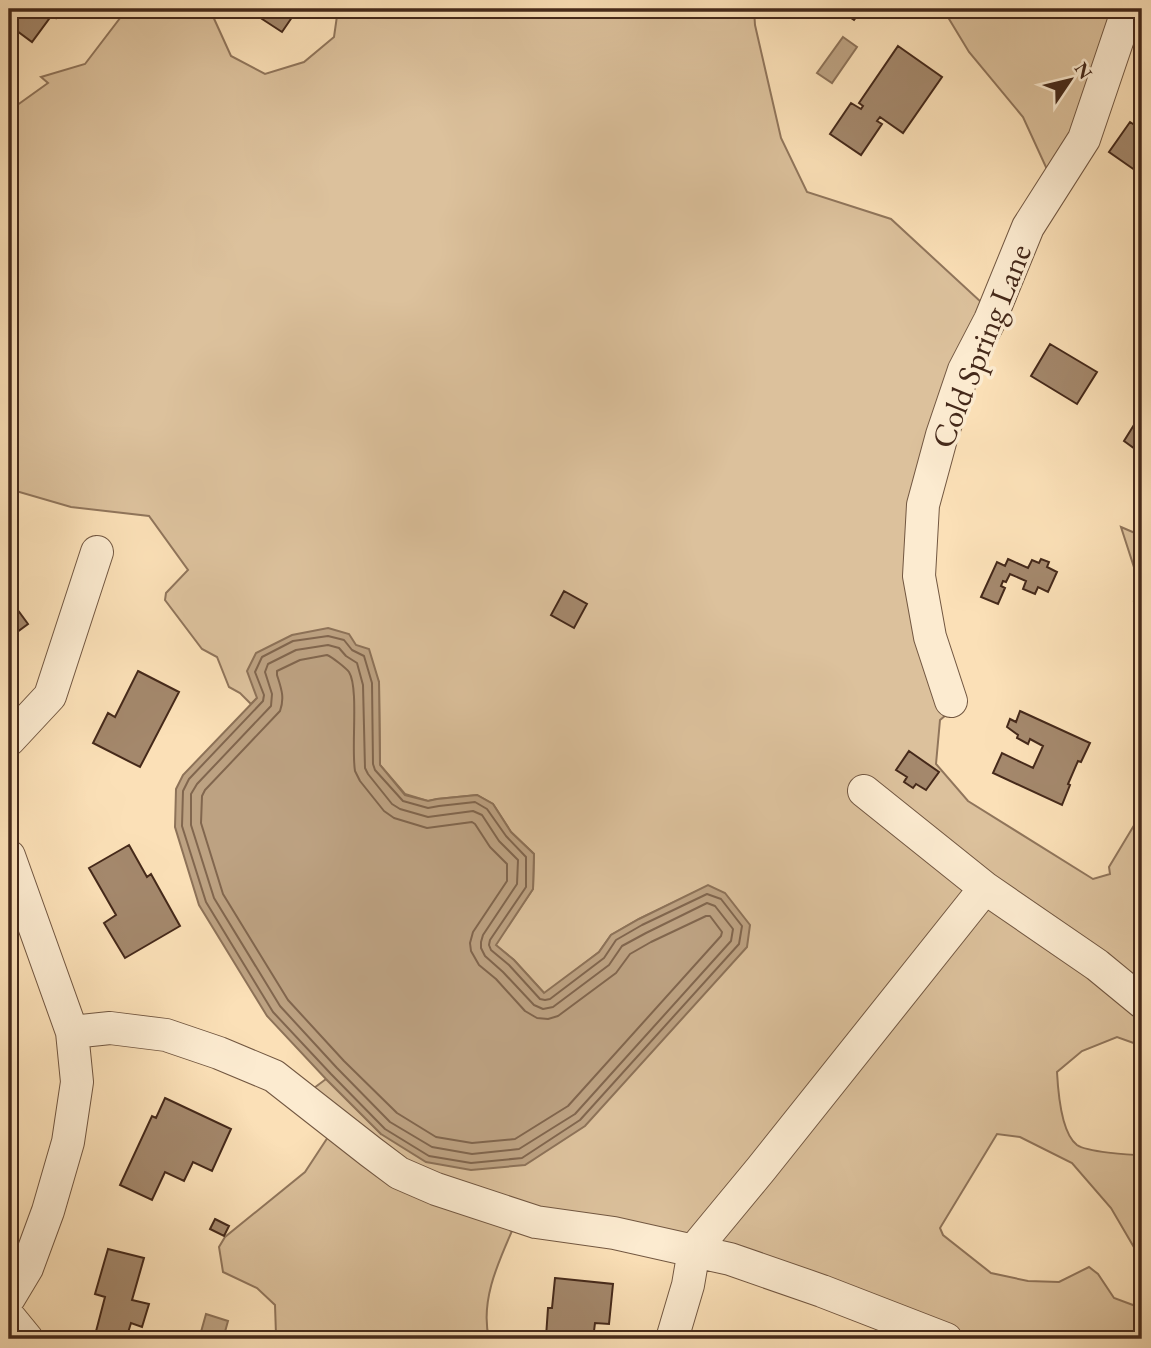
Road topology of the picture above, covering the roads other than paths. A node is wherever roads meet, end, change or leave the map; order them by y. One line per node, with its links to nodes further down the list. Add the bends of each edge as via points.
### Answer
1 (1128, 9): 3 (street, Cold Spring Lane, via 1084,139 1028,227 964,370 923,505 919,576 930,637)
2 (97, 552): 4 (street, via 50,696)
3 (951, 701)
4 (9, 740)
5 (864, 791): 7 (street)
6 (9, 856): 9 (street)
7 (985, 888): 8 (street); 10 (street)
8 (1142, 1002)
9 (72, 1032): 10 (street, via 110,1028 177,1038 274,1076 399,1173 436,1189 536,1222); 11 (street, via 77,1082 68,1142 27,1268)
10 (694, 1250): 14 (street); 15 (street, via 822,1291)
11 (9, 1298)
12 (9, 1317): 13 (street)
13 (27, 1339)
14 (671, 1339)
15 (946, 1339)

